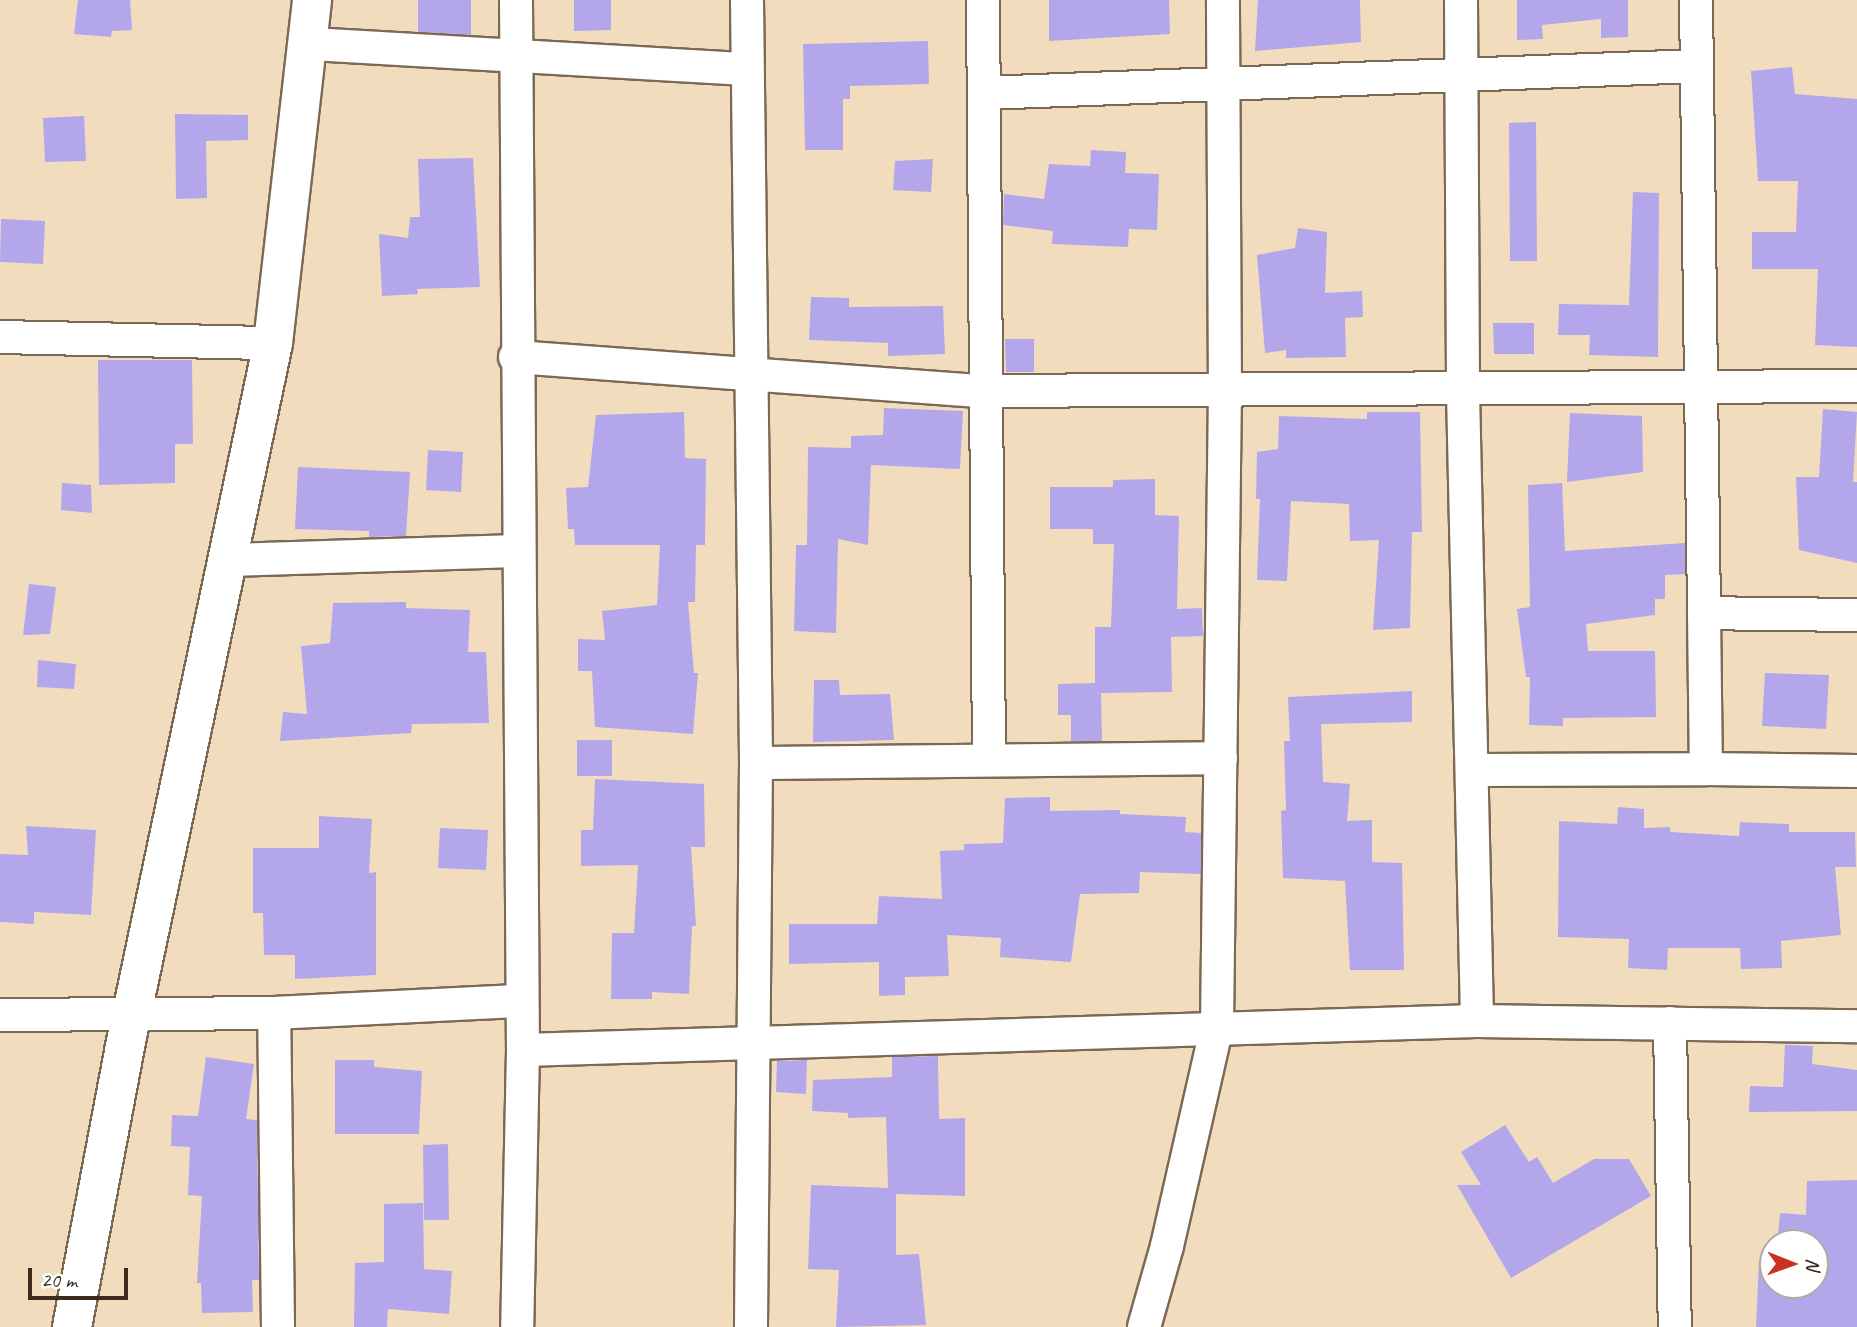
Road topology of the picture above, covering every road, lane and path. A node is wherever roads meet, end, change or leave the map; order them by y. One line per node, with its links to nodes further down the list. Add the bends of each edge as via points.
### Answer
1 (312, 0): 8 (street)
2 (516, 0): 9 (street)
3 (747, 0): 11 (street)
4 (983, 0): 14 (street)
5 (1223, 0): 13 (street)
6 (1461, 0): 12 (street)
7 (1696, 0): 10 (street)
8 (310, 44): 9 (street); 16 (street)
9 (516, 56): 11 (street); 17 (street)
10 (1696, 66): 12 (street); 20 (street)
11 (747, 69): 18 (street)
12 (1460, 74): 13 (street); 22 (street)
13 (1224, 87): 14 (street); 23 (street)
14 (984, 93): 21 (street)
15 (0, 337): 16 (street)
16 (273, 343): 25 (street)
17 (515, 357): 18 (street); 24 (street)
18 (754, 372): 21 (street); 30 (street)
19 (1857, 386): 20 (street)
20 (1700, 388): 22 (street); 26 (street)
21 (983, 391): 23 (street); 29 (street)
22 (1464, 392): 23 (street); 32 (street)
23 (1225, 393): 28 (street)
24 (517, 551): 25 (street); 34 (street)
25 (230, 559): 35 (street)
26 (1704, 613): 27 (street); 31 (street)
27 (1857, 615)
28 (1221, 758): 29 (street); 40 (street)
29 (989, 760): 30 (street)
30 (756, 763): 42 (street)
31 (1706, 769): 32 (street); 33 (street)
32 (1472, 770): 38 (street)
33 (1857, 771)
34 (522, 1002): 36 (street); 43 (street)
35 (132, 1012): 36 (street); 37 (street); 44 (street)
36 (274, 1013): 45 (street)
37 (0, 1014)
38 (1477, 1021): 39 (street); 40 (street)
39 (1670, 1023): 41 (street); 49 (street)
40 (1217, 1026): 42 (street); 48 (street)
41 (1857, 1026)
42 (753, 1045): 43 (street); 47 (street)
43 (523, 1050): 46 (street)
44 (72, 1327)
45 (278, 1327)
46 (517, 1327)
47 (751, 1327)
48 (1144, 1327)
49 (1675, 1327)

